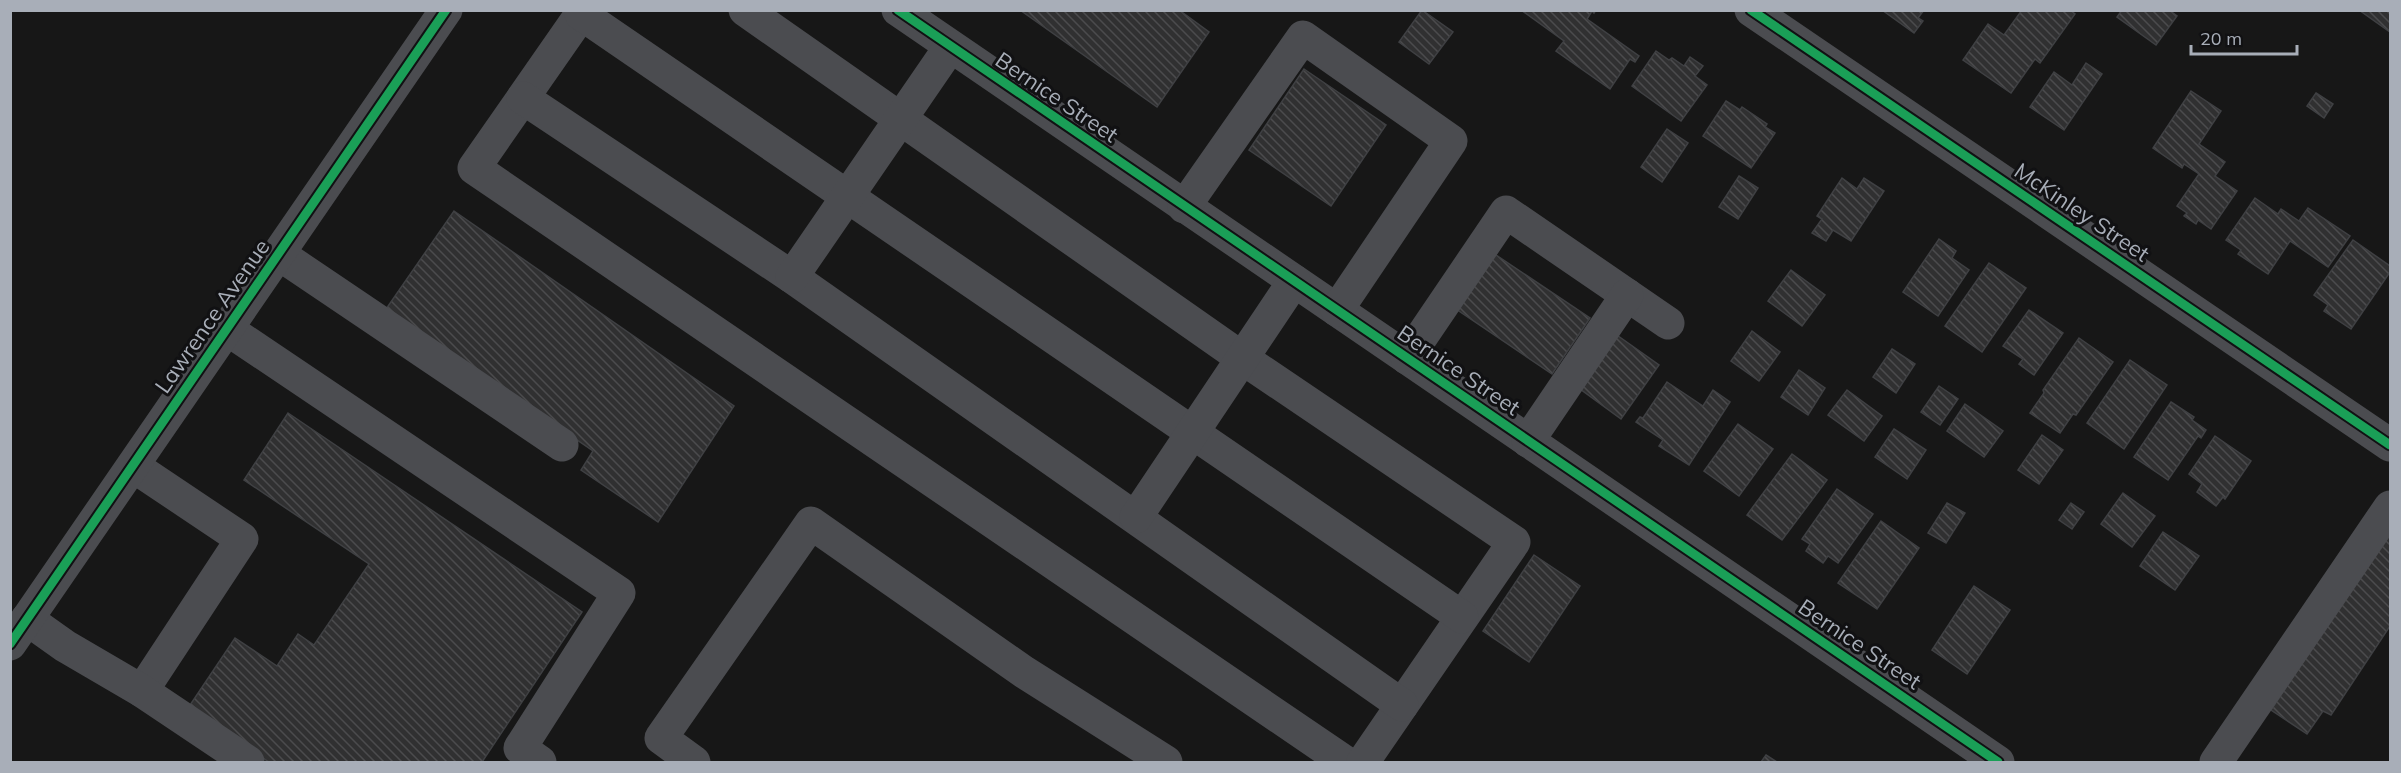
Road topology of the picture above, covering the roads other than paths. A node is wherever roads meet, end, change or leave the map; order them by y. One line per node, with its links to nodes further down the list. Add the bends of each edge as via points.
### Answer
1 (446, 10): 11 (street, Lawrence Avenue)
2 (745, 10): 8 (street)
3 (897, 10): 6 (street, Bernice Street)
4 (1751, 10): 23 (street, McKinley Street)
5 (583, 12): 7 (street); 9 (street)
6 (950, 47): 8 (street); 10 (street, Bernice Street)
7 (523, 98): 12 (street); 35 (street, via 474,168)
8 (900, 119): 9 (street); 18 (street)
9 (847, 197): 12 (street); 20 (street)
10 (1184, 207): 13 (street, Bernice Street); 15 (street, via 1303,37 1451,141)
11 (279, 254): 17 (street, Lawrence Avenue); 22 (street)
12 (792, 277): 26 (street)
13 (1294, 281): 15 (street, Bernice Street); 18 (street)
14 (1627, 295): 16 (street); 19 (street, via 1506,212); 21 (street)
15 (1337, 310): 19 (street, Bernice Street)
16 (1668, 323)
17 (227, 329): 24 (street, Lawrence Avenue); 32 (street, via 620,593 520,748)
18 (1242, 358): 20 (street); 27 (street, via 1514,542)
19 (1407, 358): 21 (street, Bernice Street)
20 (1192, 433): 26 (street); 27 (street)
21 (1528, 441): 37 (street, Bernice Street)
22 (562, 445)
23 (2391, 445)
24 (133, 466): 28 (street, Lawrence Avenue); 29 (street, via 242,539)
25 (2391, 507): 38 (street)
26 (1136, 518): 30 (street)
27 (1462, 617): 30 (street)
28 (19, 632): 29 (street, via 65,646)
29 (142, 691): 31 (street)
30 (1402, 705): 36 (street)
31 (248, 762)
32 (540, 762)
33 (694, 762): 34 (street, via 661,738 811,523 1024,672)
34 (1166, 762)
35 (1345, 762)
36 (1363, 762)
37 (1998, 762)
38 (2216, 762)

